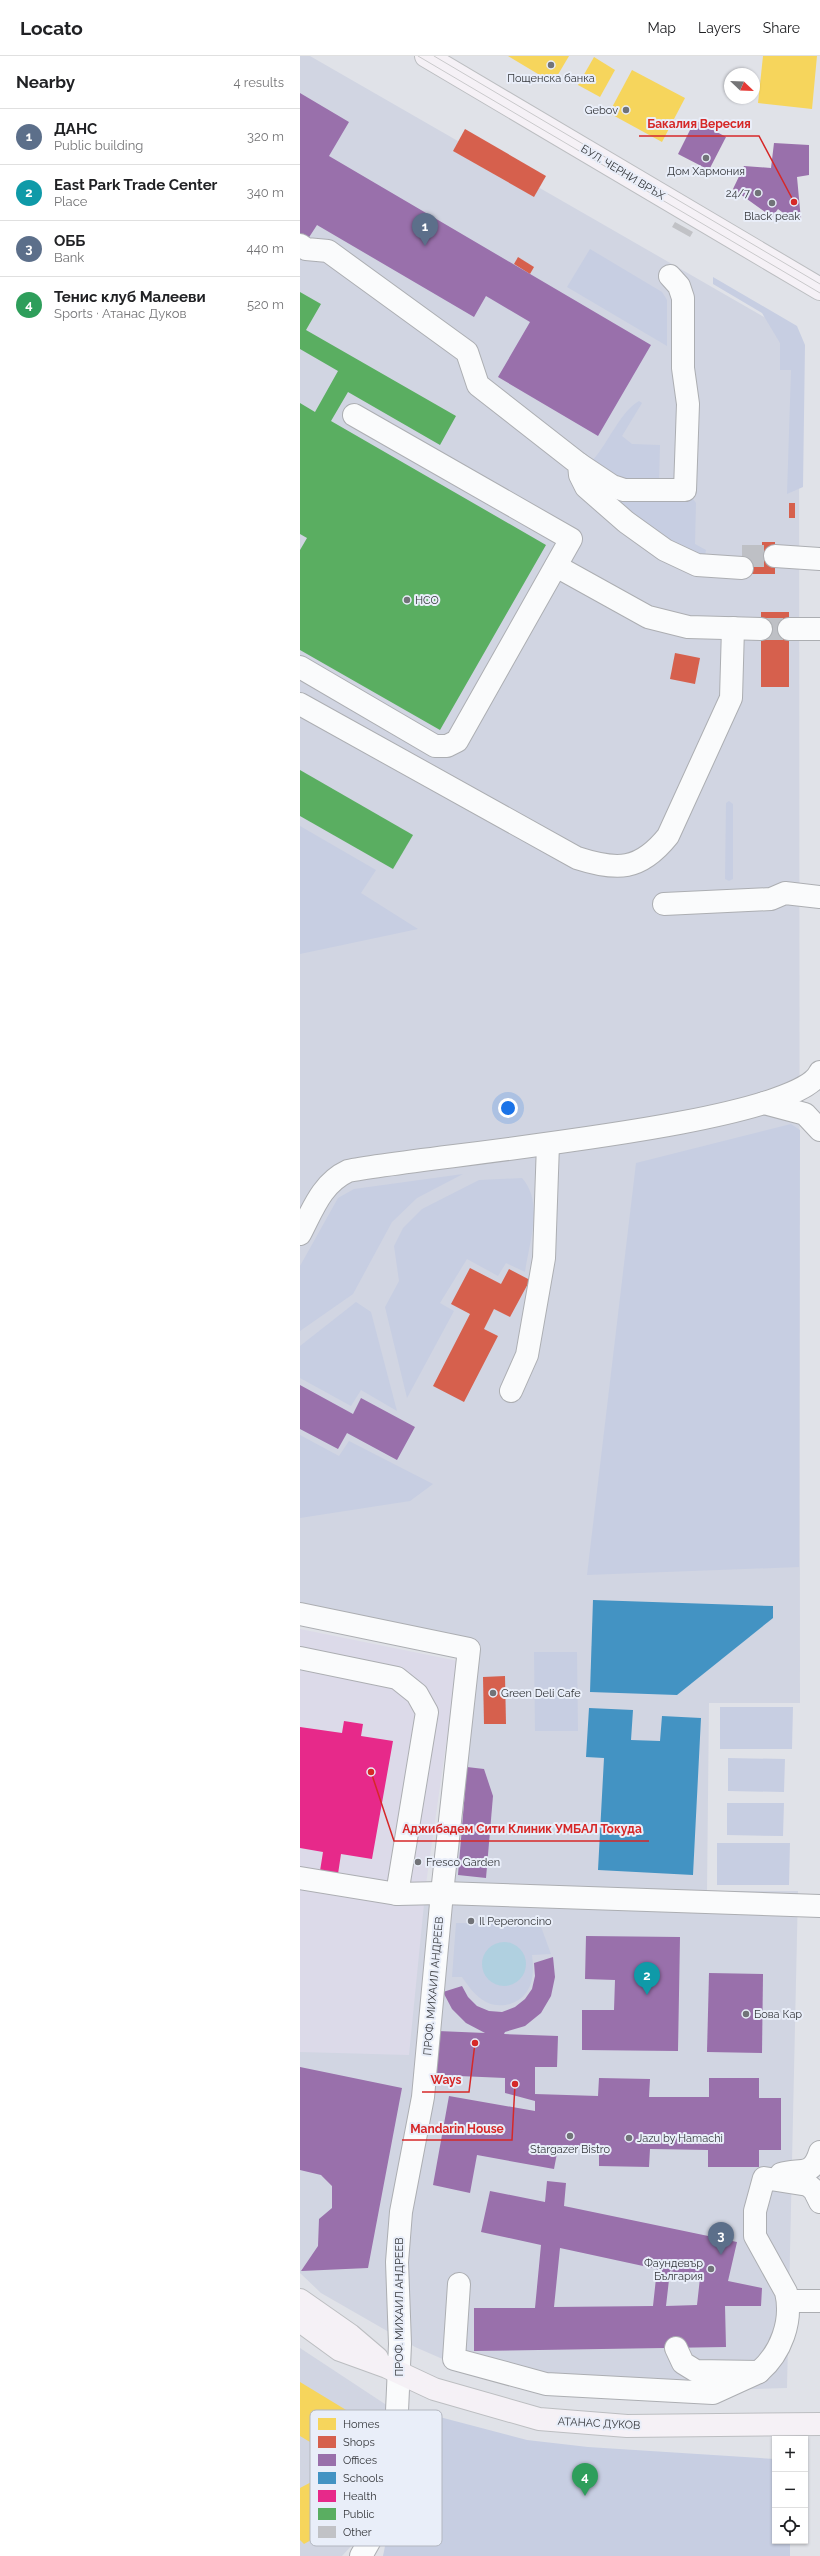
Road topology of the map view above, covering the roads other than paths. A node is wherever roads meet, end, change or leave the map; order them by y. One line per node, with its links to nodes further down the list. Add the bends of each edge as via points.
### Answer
1 (440, 60): 4 (main road, БУЛ. ЧЕРНИ ВРЪХ)
2 (300, 245): 6 (street, via 306,249 328,251 467,352 478,385)
3 (670, 276): 6 (street, via 680,286 683,298 683,368 688,404 685,490 624,490 612,486)
4 (820, 289)
5 (354, 415): 10 (street, via 572,539)
6 (579, 464): 8 (street, via 580,475 591,492 642,534 666,550 697,566 722,556)
7 (814, 559): 9 (street, via 786,568)
8 (742, 562)
9 (775, 562)
10 (556, 566): 11 (street, via 648,617 688,627); 15 (street, via 457,741 447,746 435,746)
11 (733, 628): 12 (street); 16 (street, via 731,698 668,836 654,853 634,863 618,866 599,865 577,858)
12 (761, 629)
13 (789, 629): 14 (street)
14 (820, 630)
15 (300, 667)
16 (300, 704)
17 (815, 897): 18 (street, via 799,902 782,902 771,898)
18 (664, 904)
19 (820, 1072): 20 (street, via 804,1089)
20 (764, 1103): 21 (street, via 805,1114); 22 (street, via 637,1132)
21 (820, 1130)
22 (548, 1144): 23 (street, via 348,1171 335,1177 326,1186); 24 (street, via 544,1258 527,1355)
23 (300, 1234)
24 (511, 1391)
25 (300, 1614): 29 (street, ПРОФ. МИХАИЛ АНДРЕЕВ, via 469,1648)
26 (300, 1658): 28 (street, via 397,1678)
27 (300, 1672): 28 (street)
28 (422, 1703): 29 (street); 32 (street)
29 (461, 1717): 31 (street, ПРОФ. МИХАИЛ АНДРЕЕВ)
30 (300, 1881): 32 (street)
31 (442, 1893): 32 (street); 33 (street); 43 (street, ПРОФ. МИХАИЛ АНДРЕЕВ, via 423,2097 401,2212)
32 (397, 1894)
33 (820, 1906)
34 (820, 2152): 35 (street, via 814,2165 808,2170)
35 (770, 2178): 36 (street, via 808,2185 814,2190); 39 (street, via 764,2178 755,2211 755,2236 786,2292)
36 (820, 2202)
37 (459, 2284): 44 (street, via 454,2359 546,2384 713,2393)
38 (300, 2300): 43 (main road, АТАНАС ДУКОВ, via 350,2335)
39 (788, 2301): 40 (street); 44 (street, via 784,2333 777,2351)
40 (820, 2301)
41 (300, 2321): 43 (main road, АТАНАС ДУКОВ, via 340,2350)
42 (676, 2348): 44 (street, via 683,2363 696,2371)
43 (393, 2370): 45 (street, ПРОФ. МИХАИЛ АНДРЕЕВ); 46 (main road, АТАНАС ДУКОВ, via 458,2397 515,2413 562,2422 627,2426)
44 (759, 2372)
45 (397, 2410)
46 (820, 2424)
47 (367, 2546): 48 (street, ПРОФ. МИХАИЛ АНДРЕЕВ)
48 (361, 2556)

